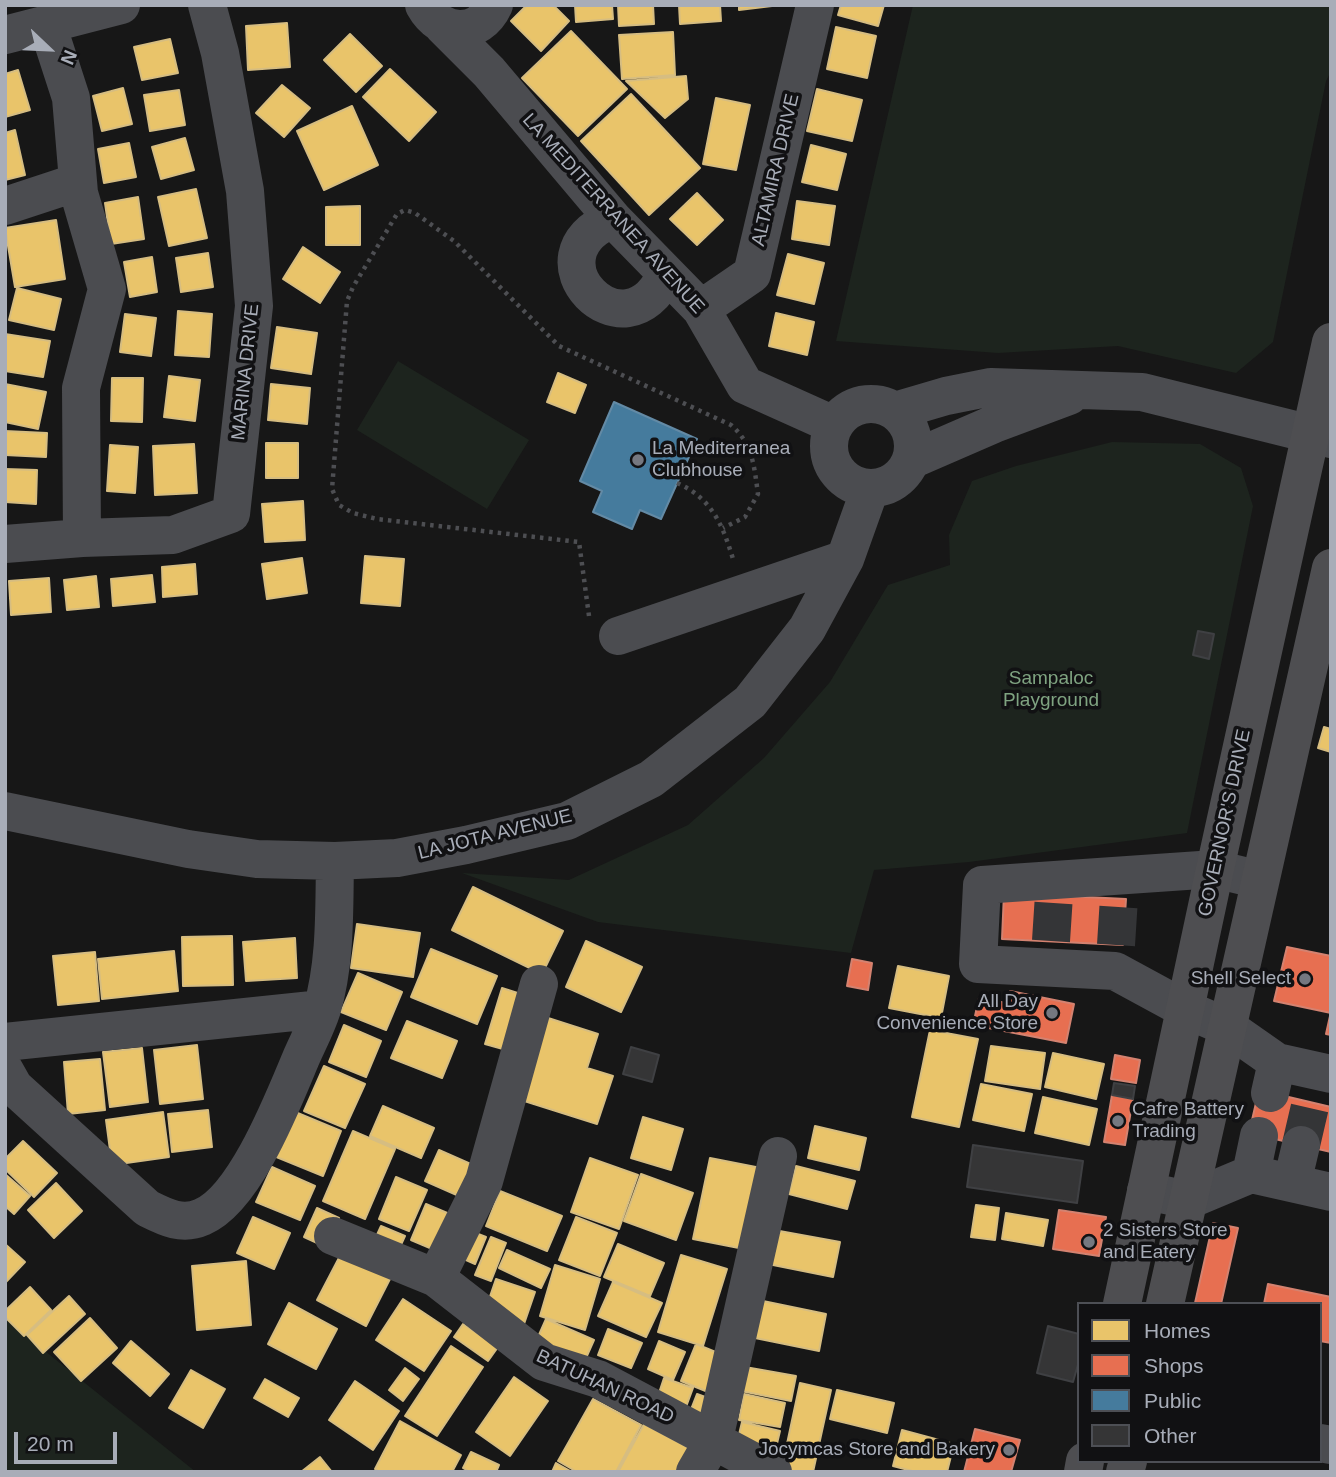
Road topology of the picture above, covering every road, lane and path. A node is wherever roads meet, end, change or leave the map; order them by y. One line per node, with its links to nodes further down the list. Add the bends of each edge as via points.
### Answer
1 (121, 5): 6 (street)
2 (207, 5): 23 (street, MARINA DRIVE, via 245,191 254,306 231,514 173,535)
3 (815, 5): 13 (street, ALTAMIRA DRIVE, via 752,274)
4 (493, 9): 5 (street, via 482,23 456,29); 8 (street)
5 (427, 14): 8 (street, LA MEDITERRANEA AVENUE)
6 (47, 24): 7 (street); 9 (street, via 71,98)
7 (5, 35)
8 (489, 72): 11 (street, LA MEDITERRANEA AVENUE)
9 (78, 182): 10 (street); 23 (street, via 107,289 80,388)
10 (5, 206)
11 (612, 219): 12 (street, LA MEDITERRANEA AVENUE); 12 (street, via 584,238 577,255 583,289 612,309 629,309 659,291)
12 (666, 274): 13 (street, LA MEDITERRANEA AVENUE)
13 (701, 309): 17 (street, LA MEDITERRANEA AVENUE, via 745,385)
14 (1331, 342): 18 (highway, GOVERNOR'S DRIVE)
15 (1030, 399): 16 (street, via 991,387); 18 (street, via 1087,390 1142,392); 19 (street)
16 (895, 411): 17 (street, via 882,405 855,407); 19 (street, via 911,433)
17 (834, 425): 21 (street, via 828,449 837,472 857,487)
18 (1321, 437): 31 (highway, GOVERNOR'S DRIVE)
19 (911, 460): 21 (street, via 895,481)
20 (677, 483): 22 (path, via 699,496)
21 (870, 489): 25 (street, LA JOTA AVENUE)
22 (723, 528): 27 (path); 28 (path, via 745,517 758,494 742,434 559,346 454,241 415,213 405,210 397,214 347,301 332,489 339,505 377,519 579,542 592,645)
23 (82, 538): 24 (street, MARINA DRIVE)
24 (5, 544)
25 (845, 559): 27 (street); 30 (street, LA JOTA AVENUE, via 807,629 750,702 651,779 567,821 397,858)
26 (1331, 568): 32 (highway)
27 (743, 594): 28 (street)
28 (618, 636)
29 (5, 811): 30 (street, LA JOTA AVENUE, via 188,849 257,859)
30 (335, 861): 34 (street, via 333,945)
31 (1214, 869): 32 (street); 35 (highway, GOVERNOR'S DRIVE); 35 (street, via 1120,887 982,885 978,964 1051,955 1116,958)
32 (1260, 880): 36 (highway)
33 (539, 984): 49 (street, via 484,1181)
34 (322, 1009): 37 (street); 38 (street, via 278,1114 242,1179 218,1208 188,1221 172,1220 147,1208 14,1087)
35 (1185, 1009): 36 (street); 45 (highway, GOVERNOR'S DRIVE)
36 (1227, 1027): 39 (street, via 1273,1077); 47 (highway)
37 (5, 1042)
38 (5, 1071)
39 (1320, 1083)
40 (1259, 1136): 43 (street)
41 (1301, 1145): 44 (street)
42 (778, 1156): 52 (street)
43 (1251, 1174): 44 (street); 47 (street)
44 (1292, 1183): 46 (street)
45 (1146, 1191): 47 (street); 50 (highway, GOVERNOR'S DRIVE)
46 (1331, 1192)
47 (1189, 1200): 51 (highway)
48 (333, 1236): 49 (street, BATUHAN ROAD)
49 (436, 1278): 52 (street, BATUHAN ROAD, via 544,1362 598,1379)
50 (1122, 1302)
51 (1165, 1302)
52 (713, 1439): 53 (street); 54 (street, BATUHAN ROAD)
53 (695, 1472)
54 (772, 1472)

